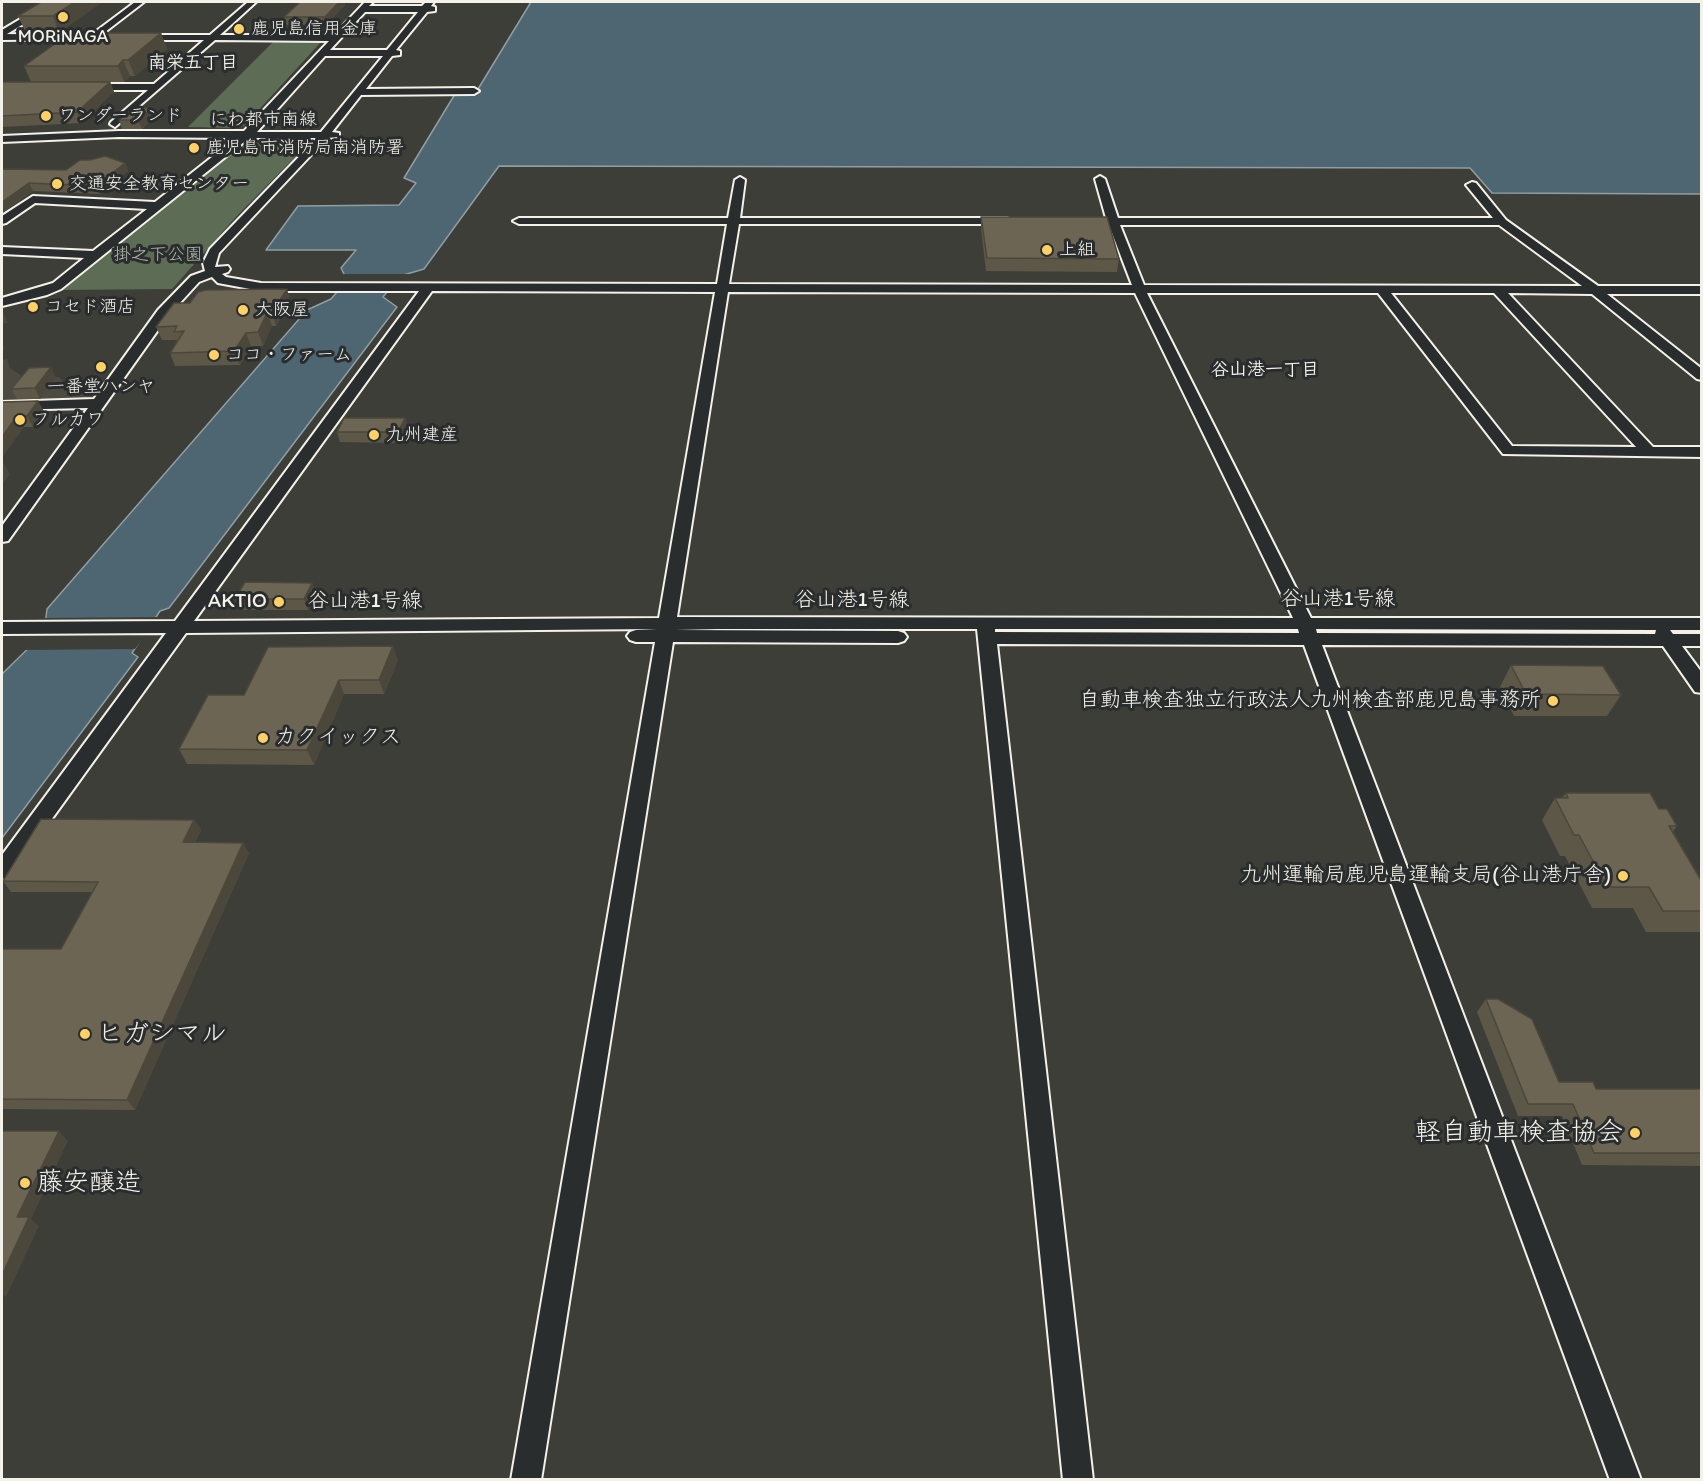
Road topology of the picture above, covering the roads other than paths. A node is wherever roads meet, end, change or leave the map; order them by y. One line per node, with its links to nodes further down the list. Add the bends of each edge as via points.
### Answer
1 (45, 2): 7 (main road)
2 (55, 2): 8 (main road)
3 (140, 2): 9 (street)
4 (252, 2): 12 (street)
5 (366, 5): 6 (street); 13 (street)
6 (432, 5): 15 (street)
7 (2, 26)
8 (2, 35): 9 (street)
9 (93, 37): 10 (street)
10 (105, 37)
11 (128, 37): 12 (street)
12 (212, 37): 13 (street); 17 (street)
13 (336, 38): 14 (street)
14 (322, 53): 15 (street); 20 (street)
15 (394, 53): 19 (street)
16 (73, 87): 17 (street)
17 (157, 87): 22 (street)
18 (474, 91): 19 (street)
19 (365, 92): 21 (street)
20 (246, 135): 21 (street, にわ都市南線); 22 (street, にわ都市南線); 28 (street)
21 (328, 135): 38 (street, via 275,204 229,252 224,263); 39 (street, via 214,252 209,262)
22 (103, 137): 23 (street, にわ都市南線); 24 (street, にわ都市南線)
23 (2, 139)
24 (2, 144)
25 (1100, 179): 34 (street)
26 (740, 180): 31 (street)
27 (1472, 185): 35 (street)
28 (157, 206): 29 (street, via 33,199); 37 (street)
29 (2, 221)
30 (519, 221): 31 (street)
31 (733, 221): 32 (street); 43 (street)
32 (1018, 221)
33 (1090, 221): 34 (street)
34 (1113, 221): 35 (street); 46 (street)
35 (1502, 222): 44 (street)
36 (2, 250): 37 (street)
37 (95, 255): 53 (street, via 51,289)
38 (227, 268): 39 (street); 41 (street, via 254,278)
39 (212, 272): 47 (street, via 222,280); 54 (street, via 195,279)
40 (1701, 282): 44 (street)
41 (329, 283): 42 (street); 47 (street)
42 (411, 283): 43 (street); 45 (street)
43 (723, 284): 45 (street); 46 (street); 64 (street)
44 (1589, 285): 46 (street); 49 (street); 51 (street); 55 (street)
45 (429, 286): 67 (street)
46 (1138, 286): 48 (street); 65 (street)
47 (261, 287): 50 (street)
48 (1381, 289): 49 (street); 58 (street, via 1508,452)
49 (1497, 289): 58 (street)
50 (214, 290)
51 (1701, 290)
52 (201, 293): 54 (street, via 183,298)
53 (2, 302)
54 (163, 313): 56 (street)
55 (1701, 376)
56 (97, 403): 57 (street); 60 (street)
57 (2, 406)
58 (1648, 452): 59 (street)
59 (1701, 452)
60 (2, 537)
61 (1656, 624): 62 (street, 谷山港1号線); 65 (street, 谷山港1号線); 70 (street)
62 (1701, 624)
63 (2, 628): 68 (street, 谷山港1号線)
64 (667, 630): 66 (street, 谷山港1号線); 67 (street, 谷山港1号線); 74 (street)
65 (1307, 630): 66 (street, 谷山港1号線); 70 (street, 谷山港1号線); 76 (street)
66 (987, 631): 75 (street)
67 (176, 633): 68 (street, 谷山港1号線); 73 (street)
68 (27, 634): 69 (street, 谷山港1号線)
69 (2, 640)
70 (1668, 640): 71 (street, 谷山港1号線); 72 (street)
71 (1701, 640)
72 (1701, 687)
73 (2, 871)
74 (526, 1479)
75 (1078, 1479)
76 (1626, 1479)

